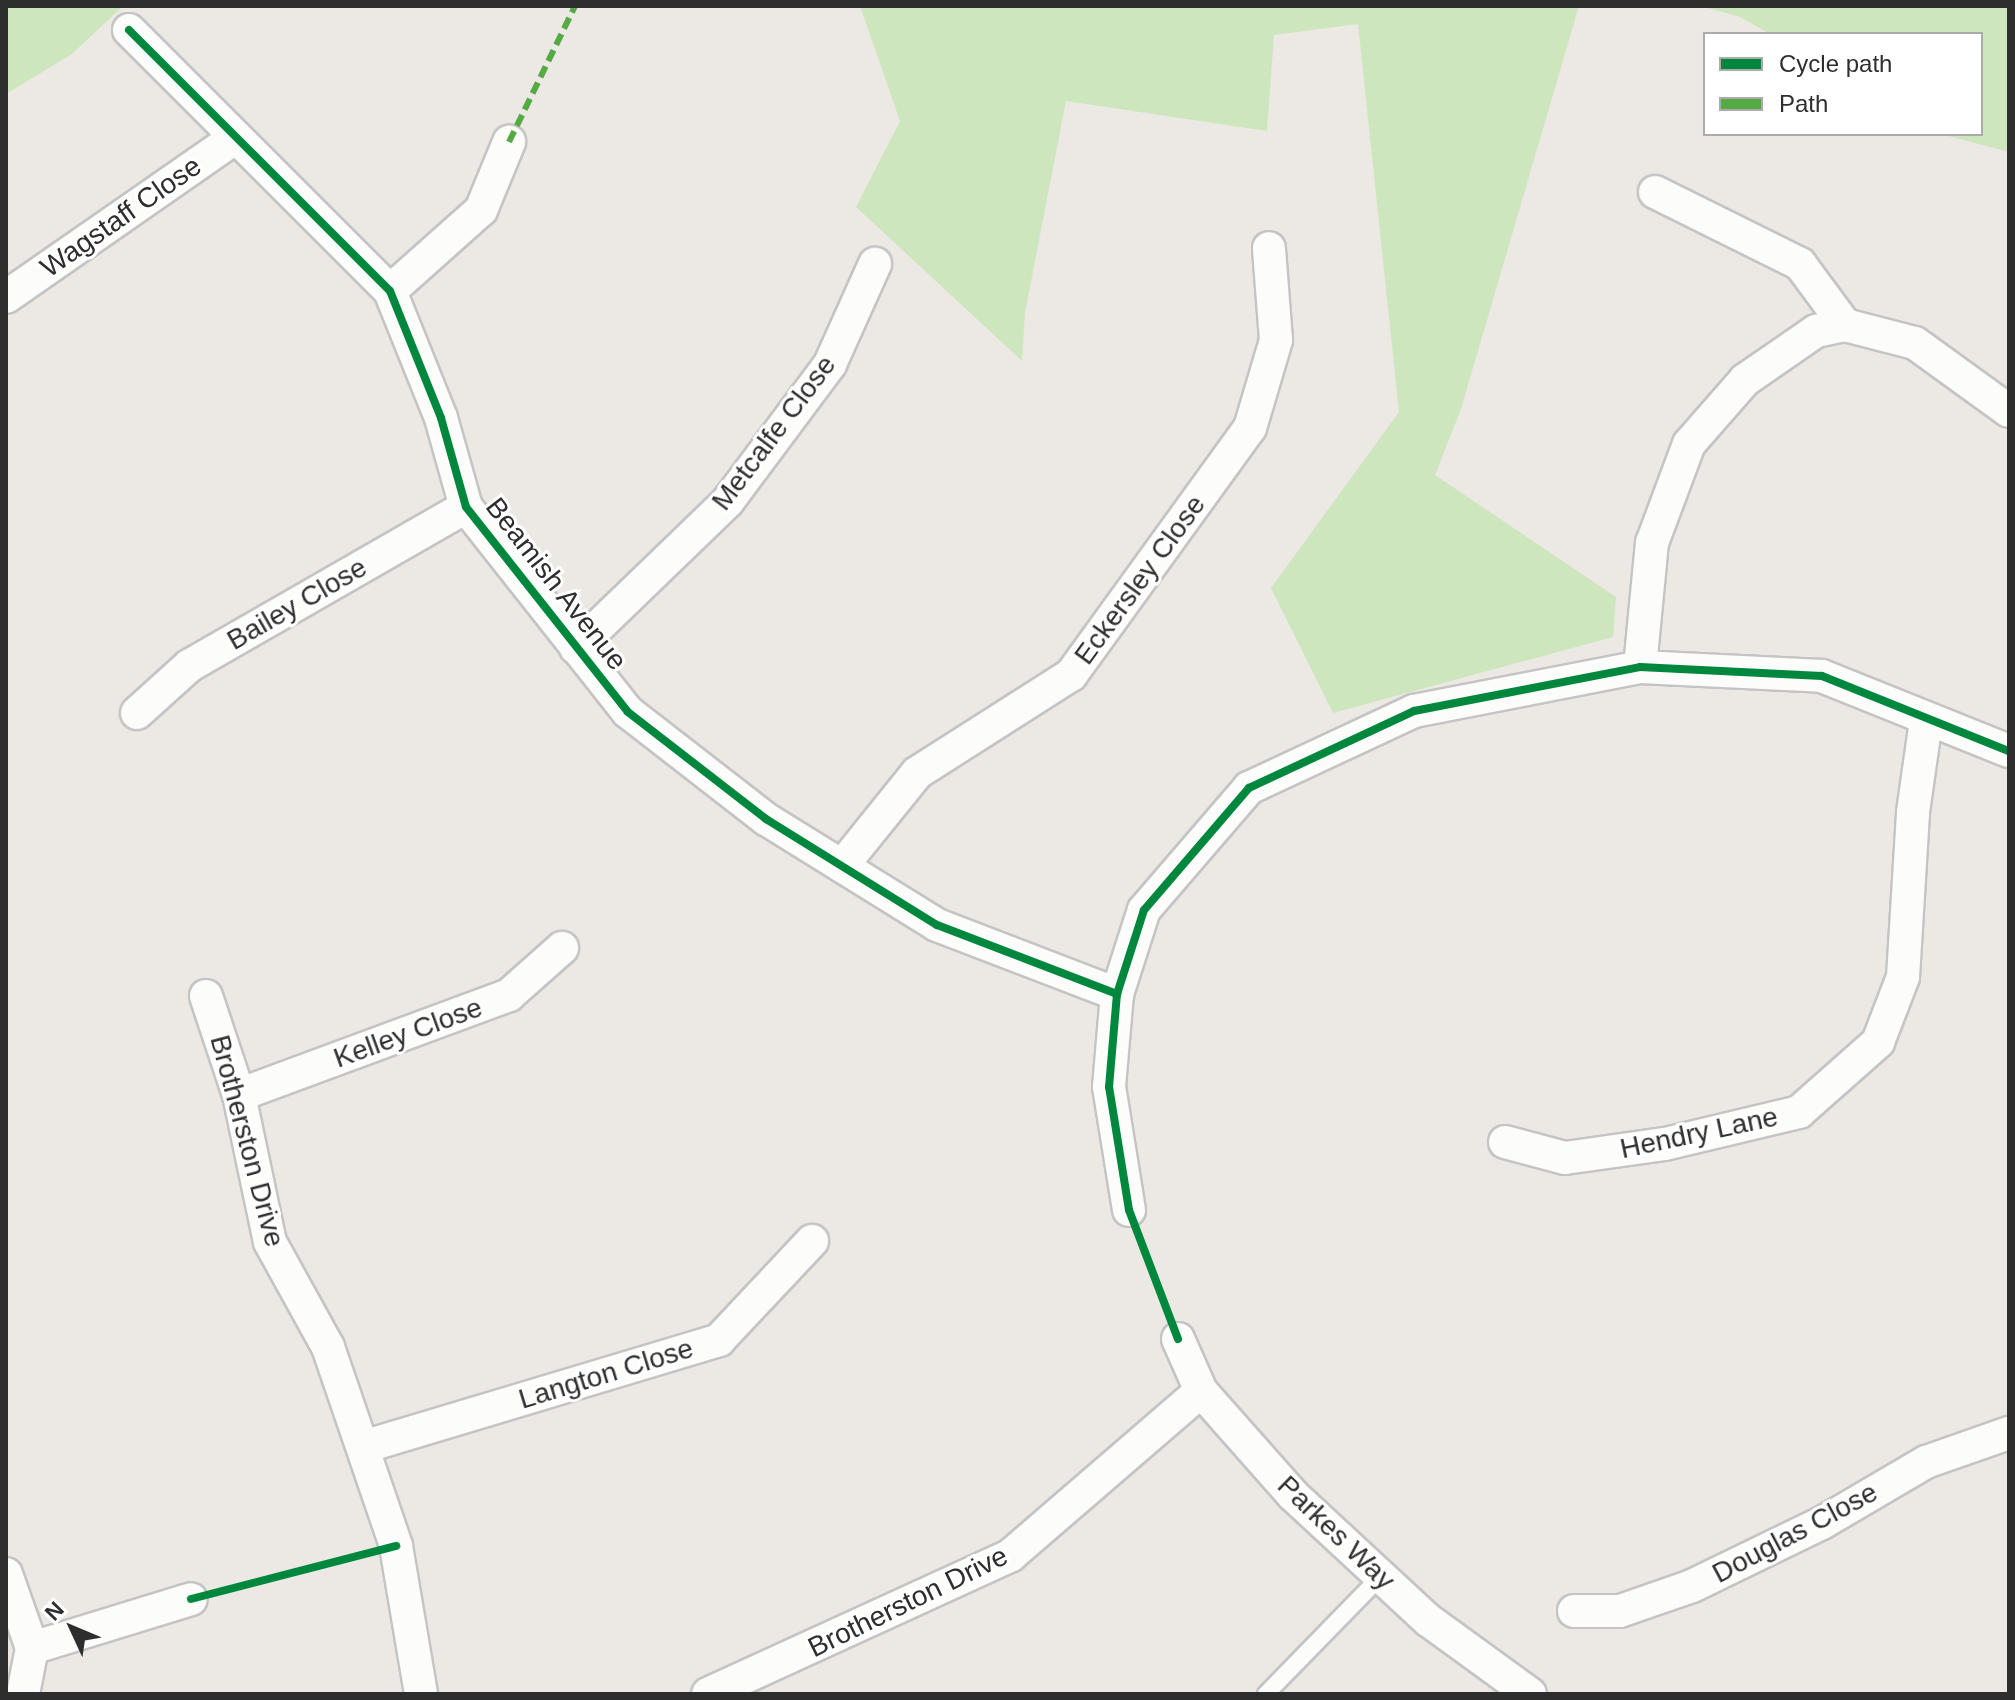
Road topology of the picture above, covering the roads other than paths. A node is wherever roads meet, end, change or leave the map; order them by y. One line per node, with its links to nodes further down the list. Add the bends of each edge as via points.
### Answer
1 (129, 30): 2 (street, Beamish Avenue)
2 (236, 137): 7 (street, Beamish Avenue); 8 (street, Wagstaff Close)
3 (509, 142): 7 (street, via 481,210)
4 (1655, 192): 9 (street, via 1800,264)
5 (1269, 248): 17 (street, Eckersley Close, via 1276,340 1250,428 1071,675 917,773)
6 (875, 264): 12 (street, Metcalfe Close, via 830,364 728,501)
7 (390, 291): 11 (street, Beamish Avenue, via 441,418)
8 (6, 297)
9 (1845, 325): 10 (street, via 1915,343); 13 (street, via 1816,331 1745,380 1689,444 1652,543)
10 (2009, 411)
11 (466, 507): 12 (street, Beamish Avenue); 14 (street, Bailey Close, via 189,666)
12 (576, 648): 17 (street, Beamish Avenue, via 628,712 766,819)
13 (1640, 667): 15 (street, via 1822,676); 19 (street, via 1414,711 1249,788 1144,910)
14 (137, 713)
15 (1926, 721): 16 (street); 22 (street, Hendry Lane, via 1913,812 1903,977 1878,1042 1799,1112 1665,1144 1565,1158)
16 (2009, 751)
17 (842, 866): 19 (street, Beamish Avenue, via 937,925)
18 (562, 948): 21 (street, Kelley Close, via 509,995)
19 (1117, 994): 23 (street, via 1109,1087)
20 (206, 996): 21 (street, Brotherston Drive)
21 (239, 1095): 28 (street, Brotherston Drive, via 270,1242 328,1347)
22 (1505, 1142)
23 (1129, 1210)
24 (812, 1241): 28 (street, Langton Close, via 719,1340)
25 (1178, 1339): 26 (street, Parkes Way)
26 (1201, 1391): 30 (street, Parkes Way, via 1293,1495); 36 (street, Brotherston Drive, via 1011,1555)
27 (2009, 1433): 32 (street, Douglas Close, via 1926,1462 1822,1523 1692,1586 1620,1611)
28 (363, 1447): 35 (street, Brotherston Drive, via 396,1546)
29 (6, 1574): 33 (street)
30 (1381, 1576): 37 (lane); 38 (street, Parkes Way, via 1428,1620)
31 (191, 1599): 33 (street)
32 (1574, 1611)
33 (32, 1648): 34 (street)
34 (23, 1694)
35 (421, 1694)
36 (708, 1694)
37 (1266, 1694)
38 (1530, 1694)

